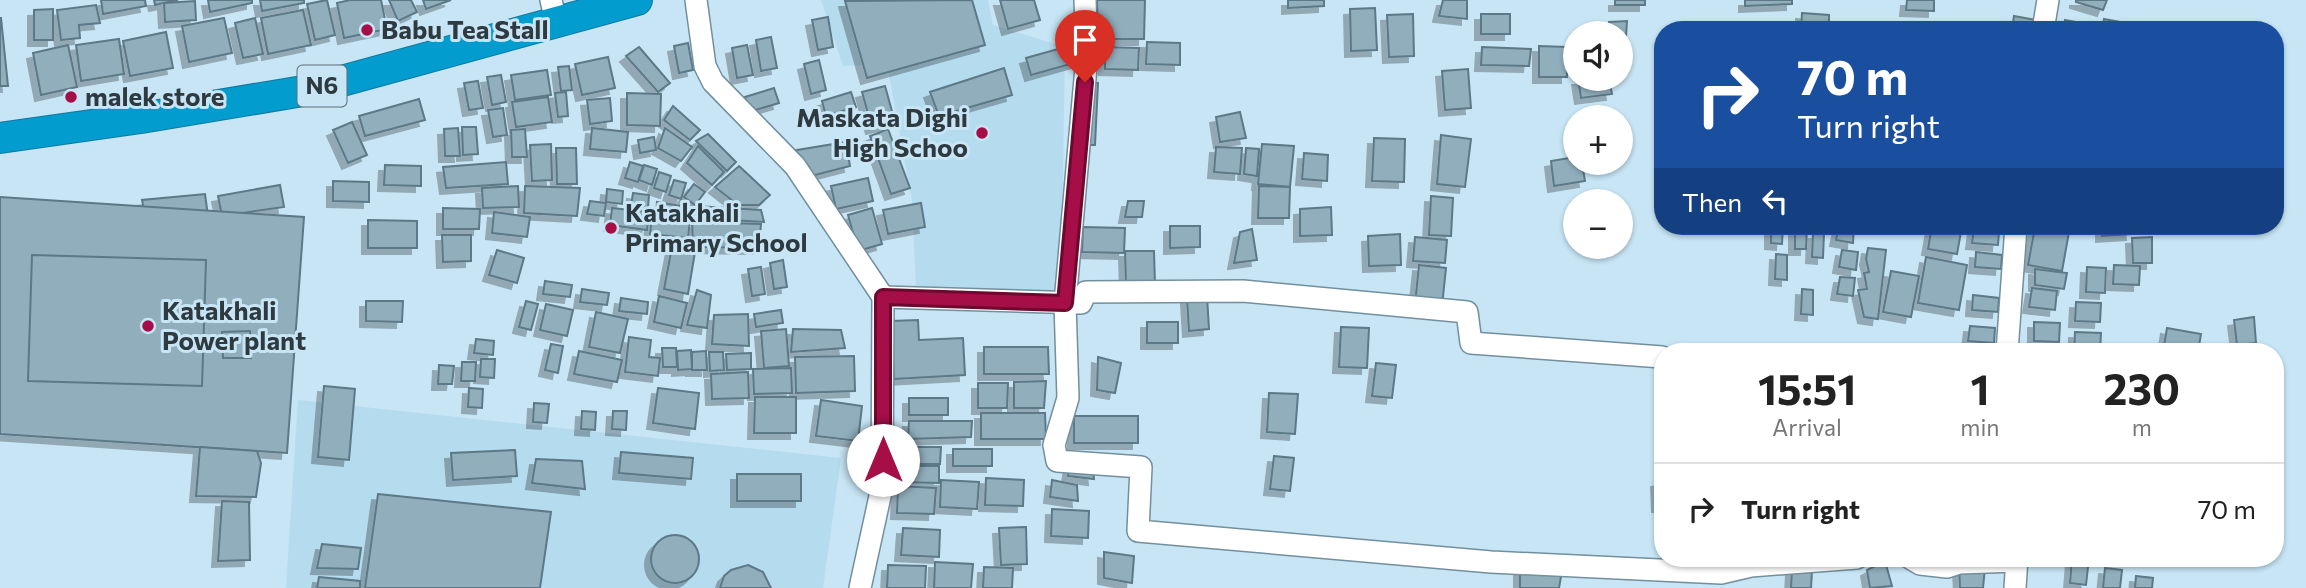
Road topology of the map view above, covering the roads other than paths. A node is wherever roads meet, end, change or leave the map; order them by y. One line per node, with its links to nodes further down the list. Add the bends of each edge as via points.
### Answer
1 (638, 0): 5 (highway, N6)
2 (696, 0): 9 (street, via 705,66 713,82 795,166)
3 (1085, 0): 10 (street, via 1087,56)
4 (2048, 0): 6 (street)
5 (553, 11): 7 (highway, N6, via 309,90)
6 (2044, 21)
7 (0, 138)
8 (2015, 235): 11 (street)
9 (883, 297): 10 (street); 15 (street, via 882,487)
10 (1065, 303): 12 (street, via 1081,303 1086,292 1230,291 1361,302 1466,312 1471,343); 13 (street, via 1068,398 1054,445 1057,461 1142,467 1138,531 1491,562 1721,573)
11 (2008, 343)
12 (1654, 356)
13 (1747, 567)
14 (2016, 567): 16 (street)
15 (860, 588)
16 (2015, 588)

